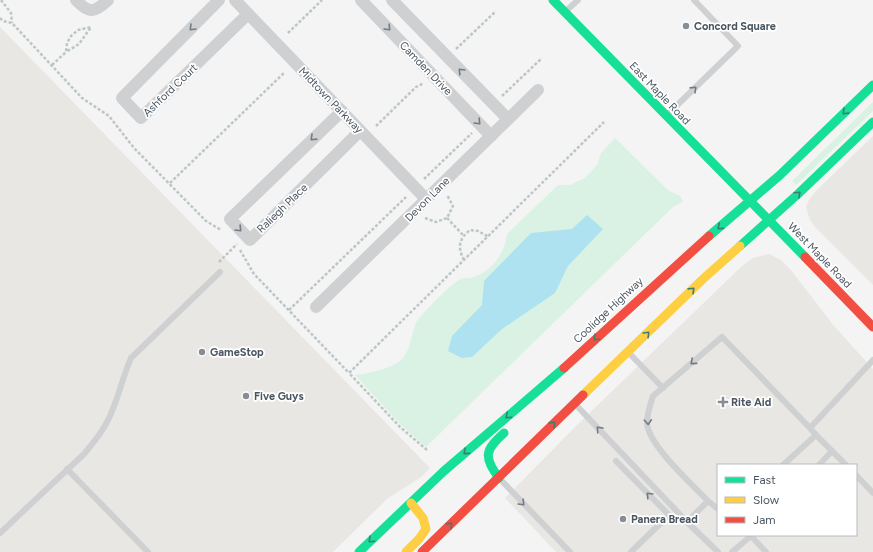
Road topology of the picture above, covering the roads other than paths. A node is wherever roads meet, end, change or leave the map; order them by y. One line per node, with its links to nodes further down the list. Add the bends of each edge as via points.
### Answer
1 (76, 0): 2 (street, via 84,9 91,11 98,10)
2 (108, 0)
3 (219, 0): 11 (street, Ashford Court, one-way to 11, via 122,98 141,118)
4 (235, 0): 11 (street, Midtown Parkway)
5 (361, 0): 19 (street, Camden Drive, one-way to 19)
6 (392, 0): 16 (street, Camden Drive, one-way to 6)
7 (553, 0): 10 (main road, East Maple Road)
8 (578, 0): 10 (lane)
9 (694, 0): 15 (lane, one-way to 9, via 738,46)
10 (565, 12): 15 (main road, East Maple Road)
11 (248, 14): 14 (street, Midtown Parkway)
12 (873, 85): 21 (main road, Coolidge Highway, one-way to 21)
13 (538, 90): 16 (street, Devon Lane)
14 (342, 111): 18 (street, Midtown Parkway); 18 (street, Raliegh Place, one-way to 18, via 230,219 250,240)
15 (666, 116): 21 (main road, East Maple Road)
16 (508, 120): 19 (street, Devon Lane)
17 (873, 122): 22 (main road, one-way to 17)
18 (360, 131): 20 (street, Midtown Parkway)
19 (491, 136): 20 (street, Devon Lane)
20 (426, 199): 24 (street, Devon Lane)
21 (750, 202): 22 (main road, West Maple Road); 28 (main road, Coolidge Highway, one-way to 28, via 676,264)
22 (769, 220): 25 (main road, West Maple Road); 26 (main road, one-way to 22, via 703,279)
23 (220, 272): 38 (lane, via 131,358 105,426 84,454)
24 (316, 307)
25 (873, 327)
26 (629, 352): 29 (lane); 30 (main road)
27 (873, 360): 31 (lane)
28 (569, 363): 40 (main road, via 561,380 490,446 487,461); 43 (main road, Coolidge Highway, one-way to 43, via 444,471)
29 (663, 388): 31 (lane, one-way to 29, via 722,337); 42 (lane, one-way to 42, via 653,396 649,409 647,424 653,442)
30 (575, 404): 40 (main road, one-way to 30); 45 (lane, one-way to 30)
31 (810, 428): 32 (lane)
32 (816, 434): 33 (lane); 35 (lane)
33 (832, 451): 36 (lane); 37 (lane)
34 (616, 461): 53 (lane, one-way to 34, via 669,515)
35 (784, 464)
36 (820, 464)
37 (845, 464)
38 (67, 469): 46 (lane); 48 (lane)
39 (857, 477): 41 (lane)
40 (499, 478): 51 (main road, one-way to 40); 52 (lane, one-way to 52)
41 (873, 493)
42 (708, 501): 44 (lane); 45 (lane)
43 (411, 503): 49 (main road, Coolidge Highway, one-way to 49); 50 (main road, via 421,513 427,528 425,534)
44 (717, 507)
45 (688, 522): 54 (lane)
46 (0, 533)
47 (752, 536): 55 (lane); 56 (lane)
48 (148, 552)
49 (359, 552)
50 (406, 552)
51 (422, 552)
52 (570, 552)
53 (631, 552)
54 (718, 552)
55 (732, 552)
56 (766, 552)

